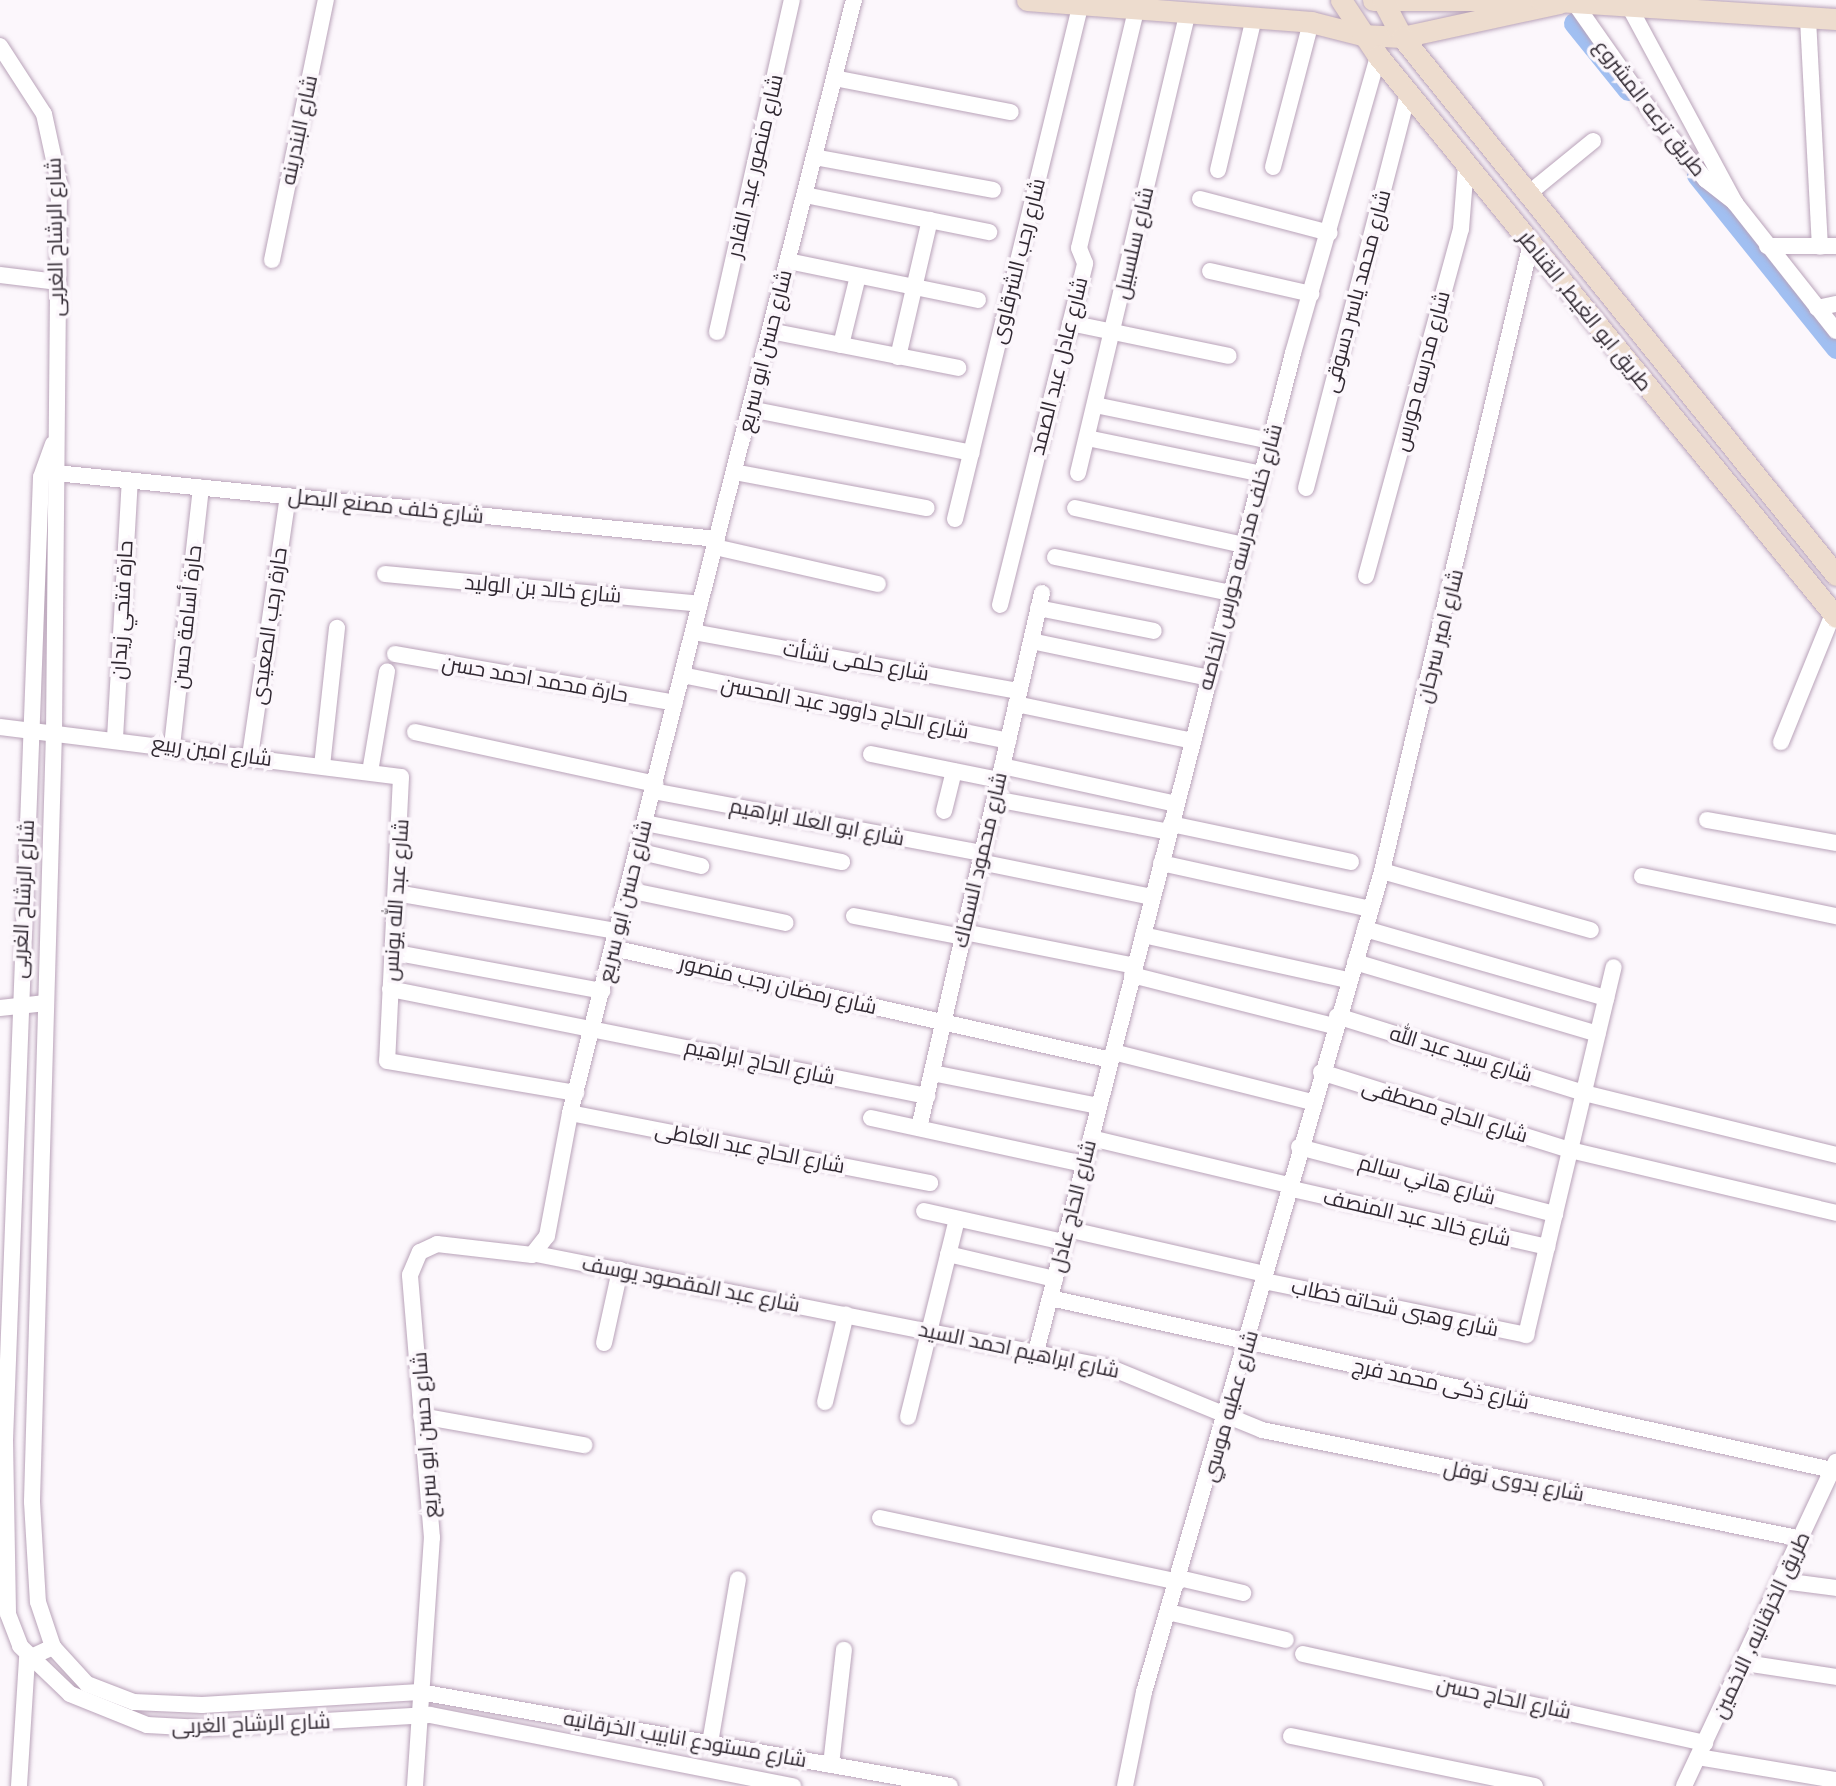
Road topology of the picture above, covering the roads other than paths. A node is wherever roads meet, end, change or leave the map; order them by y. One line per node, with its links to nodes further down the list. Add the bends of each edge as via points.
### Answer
1 (327, 0): 39 (street, شارع البندرينه)
2 (792, 0): 53 (street, شارع منصور عبد القادر)
3 (854, 0): 20 (street, شارع حسن ابو سريع)
4 (1027, 0): 7 (main road)
5 (1341, 0): 16 (main road, طريق ابو الغيط, القناطر)
6 (1378, 1): 8 (main road); 17 (main road, طريق ابو الغيط, القناطر)
7 (1081, 3): 9 (main road); 64 (street, شارع رجب الشرقاوى)
8 (1567, 4): 10 (main road); 17 (main road); 32 (street, طريق ترعه المشروع, via 1706,180)
9 (1137, 6): 11 (main road); 50 (street, شارع عادل عبد الصمد, via 1079,248 1085,263)
10 (1630, 8): 13 (main road); 32 (street, طريق ترعه المشروع)
11 (1188, 12): 12 (main road); 54 (street, شارع سلسبيل)
12 (1254, 18): 15 (main road); 27 (street)
13 (1808, 19): 14 (main road); 38 (street)
14 (1836, 19)
15 (1311, 22): 16 (main road); 26 (street)
16 (1362, 35): 17 (main road); 19 (main road, طريق ابو الغيط, القناطر)
17 (1402, 37): 29 (main road, طريق ابو الغيط, القناطر)
18 (0, 46): 44 (street, شارع الرشاح الغربى, via 44,114 54,147)
19 (1378, 56): 21 (main road, طريق ابو الغيط, القناطر); 35 (street, شارع خلف مدرسه حورس الخاصه)
20 (834, 78): 22 (street); 24 (street, شارع حسن ابو سريع)
21 (1408, 94): 25 (main road, طريق ابو الغيط, القناطر); 71 (street, شارع محمد ياسر دسوقى)
22 (1011, 112)
23 (1593, 141): 29 (street)
24 (814, 157): 28 (street); 30 (street, شارع حسن ابو سريع)
25 (1466, 165): 36 (main road, طريق ابو الغيط, القناطر); 81 (street, شارع مدرسه حورس, via 1461,229)
26 (1273, 167)
27 (1218, 170)
28 (993, 190)
29 (1528, 194): 80 (main road, طريق ابو الغيط, القناطر)
30 (805, 195): 33 (street); 40 (street, شارع حسن ابو سريع)
31 (1200, 200): 35 (street)
32 (1735, 203): 37 (street, طريق ترعه المشروع)
33 (930, 220): 34 (street); 45 (street)
34 (989, 232)
35 (1330, 233): 46 (street, شارع خلف مدرسه حورس الخاصه)
36 (1531, 243): 86 (main road, طريق ابو الغيط, القناطر); 128 (street, شارع امير سرحان)
37 (1767, 246): 38 (street); 49 (street, طريق ترعه المشروع)
38 (1828, 247)
39 (272, 260)
40 (788, 261): 43 (street); 51 (street, شارع حسن ابو سريع)
41 (1210, 271): 46 (street)
42 (0, 275): 44 (street)
43 (858, 276): 45 (street); 55 (street)
44 (57, 282): 63 (street, شارع الرشاح الغربى)
45 (914, 287): 47 (street); 56 (street)
46 (1311, 294): 62 (street, شارع خلف مدرسه حورس الخاصه)
47 (978, 300)
48 (1836, 304): 49 (street)
49 (1817, 308): 52 (street, طريق ترعه المشروع)
50 (1070, 323): 54 (street); 85 (street, شارع عادل عبد الصمد)
51 (770, 331): 55 (street); 60 (street, شارع حسن ابو سريع)
52 (1836, 331)
53 (718, 332)
54 (1113, 332): 57 (street); 59 (street, شارع سلسبيل)
55 (841, 345): 56 (street)
56 (898, 356): 58 (street)
57 (1229, 356)
58 (958, 368)
59 (1095, 405): 61 (street, شارع سلسبيل); 62 (street)
60 (750, 409): 64 (street); 65 (street, شارع حسن ابو سريع)
61 (1087, 438): 67 (street, شارع سلسبيل); 68 (street)
62 (1270, 441): 68 (street, شارع خلف مدرسه حورس الخاصه)
63 (55, 442): 66 (street, شارع الرشاح الغربى); 98 (street, شارع الرشاح الغربى, via 41,477)
64 (972, 453): 75 (street, شارع رجب الشرقاوى)
65 (734, 472): 73 (street); 76 (street, شارع حسن ابو سريع)
66 (55, 473): 69 (street, شارع خلف مصنع البصل); 99 (street, شارع الرشاح الغربى)
67 (1078, 473)
68 (1262, 474): 77 (street, شارع خلف مدرسه حورس الخاصه)
69 (130, 481): 70 (street, شارع خلف مصنع البصل); 101 (street, حارة فتحي زيدان)
70 (201, 488): 72 (street, شارع خلف مصنع البصل); 105 (street, حارة أسامة حسن)
71 (1306, 488)
72 (288, 496): 76 (street, شارع خلف مصنع البصل); 107 (street, حارة رجب الصعيدى)
73 (927, 508)
74 (1076, 508): 77 (street)
75 (956, 519)
76 (716, 543): 82 (street, شارع خلف مصنع البصل); 84 (street, شارع حسن ابو سريع)
77 (1243, 545): 83 (street, شارع خلف مدرسه حورس الخاصه)
78 (1055, 557): 83 (street)
79 (386, 574): 84 (street, شارع خالد بن الوليد)
80 (1836, 575)
81 (1366, 576)
82 (878, 584)
83 (1231, 593): 94 (street, شارع خلف مدرسه حورس الخاصه)
84 (701, 604): 89 (street, شارع حسن ابو سريع)
85 (1000, 605)
86 (1835, 616): 104 (street)
87 (337, 628): 108 (street)
88 (1154, 631): 90 (street, شارع محمود السماك, via 1040,600)
89 (694, 632): 93 (street, شارع حسن ابو سريع); 95 (street, شارع حلمى نشأت)
90 (1031, 641): 94 (street); 95 (street, شارع محمود السماك)
91 (395, 654): 96 (street, حارة محمد احمد حسن)
92 (387, 671): 110 (street)
93 (682, 675): 96 (street, شارع حسن ابو سريع); 102 (street, شارع الحاج داوود عبد المحسن)
94 (1209, 678): 103 (street, شارع خلف مدرسه حورس الخاصه)
95 (1018, 697): 102 (street, شارع محمود السماك); 103 (street, شارع حلمى نشأت)
96 (675, 703): 112 (street, شارع حسن ابو سريع)
97 (0, 727): 98 (street, شارع امين ربيع)
98 (31, 730): 99 (street, شارع امين ربيع); 113 (street, شارع الرشاح الغربى)
99 (54, 732): 101 (street, شارع امين ربيع); 114 (street, شارع الرشاح الغربى)
100 (415, 732): 112 (street, شارع ابو العلا ابراهيم)
101 (115, 738): 105 (street, شارع امين ربيع)
102 (1008, 741): 111 (street, شارع محمود السماك)
103 (1193, 741): 116 (street, شارع خلف مدرسه حورس الخاصه)
104 (1781, 742)
105 (172, 746): 107 (street, شارع امين ربيع)
106 (871, 754): 109 (street)
107 (250, 756): 108 (street, شارع امين ربيع)
108 (321, 766): 110 (street, شارع امين ربيع)
109 (954, 771): 111 (street); 117 (street)
110 (370, 772): 131 (street, شارع عبد الله يونس, via 403,780)
111 (1000, 773): 115 (street, شارع محمود السماك); 116 (street)
112 (654, 788): 119 (street, شارع حسن ابو سريع); 123 (street, شارع ابو العلا ابراهيم)
113 (28, 796): 114 (street); 152 (street, شارع الرشاح الغربى)
114 (52, 798): 151 (street, شارع الرشاح الغربى)
115 (995, 799): 120 (street); 123 (street, شارع محمود السماك)
116 (1177, 804): 120 (street, شارع خلف مدرسه حورس الخاصه)
117 (944, 811)
118 (1707, 820): 121 (street)
119 (645, 824): 122 (street, شارع حسن ابو سريع); 124 (street)
120 (1170, 828): 125 (street); 126 (street, شارع خلف مدرسه حورس الخاصه)
121 (1836, 843)
122 (637, 851): 127 (street); 130 (street, شارع حسن ابو سريع)
123 (981, 858): 132 (street, شارع ابو العلا ابراهيم); 140 (street, شارع محمود السماك)
124 (842, 862)
125 (1351, 862)
126 (1161, 863): 132 (street, شارع خلف مدرسه حورس الخاصه); 133 (street)
127 (701, 866)
128 (1382, 871): 133 (street, شارع امير سرحان); 138 (street)
129 (1642, 876): 135 (street)
130 (628, 890): 136 (street); 139 (street, شارع حسن ابو سريع)
131 (396, 892): 139 (street); 143 (street, شارع عبد الله يونس)
132 (1153, 897): 141 (street, شارع خلف مدرسه حورس الخاصه)
133 (1371, 909): 137 (street, شارع امير سرحان)
134 (854, 916): 140 (street, شارع سيد عبد الله)
135 (1836, 916)
136 (786, 923)
137 (1364, 929): 144 (street, شارع امير سرحان); 150 (street)
138 (1591, 930)
139 (617, 931): 142 (street, شارع حسن ابو سريع)
140 (963, 935): 146 (street, شارع سيد عبد الله); 155 (street, شارع محمود السماك)
141 (1143, 935): 146 (street, شارع خلف مدرسه حورس الخاصه); 147 (street)
142 (613, 948): 149 (street, شارع حسن ابو سريع); 155 (street, شارع رمضان رجب منصور)
143 (392, 952): 148 (street, شارع عبد الله يونس); 149 (street)
144 (1354, 962): 147 (street, شارع امير سرحان); 157 (street)
145 (1614, 967): 150 (street)
146 (1134, 971): 154 (street, شارع سيد عبد الله); 158 (street, شارع خلف مدرسه حورس الخاصه)
147 (1348, 980): 154 (street, شارع امير سرحان)
148 (390, 989): 156 (street, شارع الحاج ابراهيم); 161 (street, شارع عبد الله يونس, via 386,1054 390,1062)
149 (602, 991): 156 (street, شارع حسن ابو سريع)
150 (1606, 998): 157 (street)
151 (46, 1003): 152 (street); 185 (street, شارع الرشاح الغربى)
152 (18, 1007): 153 (street); 184 (street, شارع الرشاح الغربى)
153 (0, 1008)
154 (1336, 1021): 159 (street, شارع عطيه موسي); 162 (street, شارع سيد عبد الله)
155 (943, 1023): 158 (street, شارع رمضان رجب منصور); 160 (street, شارع محمود السماك)
156 (593, 1028): 161 (street, شارع حسن ابو سريع); 163 (street, شارع الحاج ابراهيم)
157 (1598, 1034): 162 (street)
158 (1112, 1056): 164 (street, شارع رمضان رجب منصور); 165 (street, شارع الحاج عادل)
159 (1321, 1072): 164 (street, شارع عطيه موسي); 171 (street, شارع الحاج مصطفى)
160 (932, 1073): 163 (street, شارع محمود السماك); 165 (street)
161 (576, 1093): 166 (street, شارع حسن ابو سريع)
162 (1584, 1093): 171 (street); 172 (street, شارع سيد عبد الله)
163 (927, 1096): 168 (street, شارع محمود السماك)
164 (1312, 1102): 170 (street, شارع عطيه موسي)
165 (1099, 1106): 169 (street, شارع الحاج عادل)
166 (570, 1114): 174 (street, شارع الحاج عبد العاطى); 182 (street, شارع حسن ابو سريع, via 547,1236)
167 (871, 1118): 168 (street)
168 (919, 1128): 173 (street)
169 (1091, 1138): 173 (street, شارع الحاج عادل); 175 (street, شارع خالد عبد المنصف)
170 (1299, 1147): 175 (street, شارع عطيه موسي); 178 (street, شارع هاني سالم)
171 (1570, 1150): 177 (street, شارع الحاج مصطفى); 178 (street)
172 (1836, 1155)
173 (1084, 1164): 180 (street, شارع الحاج عادل)
174 (930, 1183)
175 (1288, 1186): 181 (street, شارع خالد عبد المنصف); 187 (street, شارع عطيه موسي)
176 (924, 1211): 179 (street, شارع وهبى شحاته خطاب)
177 (1836, 1213)
178 (1555, 1214): 181 (street)
179 (957, 1219): 180 (street, شارع وهبى شحاته خطاب); 183 (street)
180 (1066, 1236): 187 (street, شارع وهبى شحاته خطاب); 188 (street, شارع الحاج عادل)
181 (1547, 1247): 187 (street, شارع وهبى شحاته خطاب, via 1526,1335)
182 (536, 1254): 186 (street, شارع عبد المقصود يوسف); 197 (street, شارع حسن ابو سريع, via 437,1244 416,1257 410,1284)
183 (948, 1254): 188 (street); 192 (street)
184 (11, 1259): 185 (street); 190 (street, شارع الرشاح الغربى)
185 (37, 1259): 204 (street, شارع الرشاح الغربى)
186 (620, 1270): 191 (street, شارع عبد المقصود يوسف); 194 (street)
187 (1265, 1277): 193 (street, شارع عطيه موسي)
188 (1055, 1279): 189 (street, شارع الحاج عادل)
189 (1049, 1298): 193 (street, شارع ذكى محمد فرج); 195 (street, شارع الحاج عادل)
190 (5, 1301): 205 (street, شارع الرشاح الغربى)
191 (846, 1314): 192 (street, شارع ابراهيم احمد السيد); 196 (street)
192 (928, 1330): 195 (street, شارع ابراهيم احمد السيد); 198 (street)
193 (1250, 1342): 199 (street, شارع عطيه موسي); 201 (street, شارع ذكى محمد فرج)
194 (604, 1343)
195 (1036, 1352): 199 (street, شارع ابراهيم احمد السيد, via 1133,1375)
196 (825, 1402)
197 (421, 1416): 200 (street); 219 (street, شارع حسن ابو سريع, via 432,1538)
198 (908, 1417)
199 (1226, 1419): 203 (street, شارع بدوى نوفل); 207 (street, شارع عطيه موسي)
200 (584, 1445)
201 (1834, 1466): 203 (street, طريق الخرقانيه, الاخمين)
202 (880, 1518): 207 (street)
203 (1802, 1539): 208 (street, طريق الخرقانيه, الاخمين)
204 (36, 1571): 205 (street); 213 (street, شارع الرشاح الغربى)
205 (7, 1572): 216 (street, شارع الرشاح الغربى, via 8,1614)
206 (738, 1579): 222 (street)
207 (1178, 1580): 210 (street); 211 (street, شارع عطيه موسي)
208 (1783, 1581): 209 (street); 217 (street, طريق الخرقانيه, الاخمين)
209 (1836, 1588)
210 (1243, 1593)
211 (1168, 1612): 212 (street); 230 (street, شارع عطيه موسي)
212 (1286, 1640)
213 (53, 1647): 216 (street); 219 (street, شارع الرشاح الغربى, via 99,1690 164,1707)
214 (844, 1650): 224 (street)
215 (1303, 1654): 223 (street, شارع الحاج حسن)
216 (27, 1659): 220 (street, شارع الرشاح الغربى, via 70,1695 147,1725 203,1728); 226 (street)
217 (1745, 1663): 218 (street); 223 (street, طريق الخرقانيه, الاخمين)
218 (1836, 1677)
219 (420, 1692): 220 (street, شارع حسن ابو سريع); 222 (street, شارع مستودع انابيب الخرقانيه)
220 (418, 1716): 227 (street, شارع حسن ابو سريع); 228 (street, شارع مستودع انابيب الخرقانيه)
221 (1292, 1736): 231 (street)
222 (710, 1743): 224 (street, شارع مستودع انابيب الخرقانيه)
223 (1702, 1750): 225 (street, شارع الحاج حسن); 232 (street, طريق الخرقانيه, الاخمين)
224 (831, 1765): 229 (street, شارع مستودع انابيب الخرقانيه)
225 (1836, 1780)
226 (19, 1786)
227 (415, 1786)
228 (793, 1786)
229 (950, 1786)
230 (1125, 1786)
231 (1535, 1786)
232 (1684, 1786)

